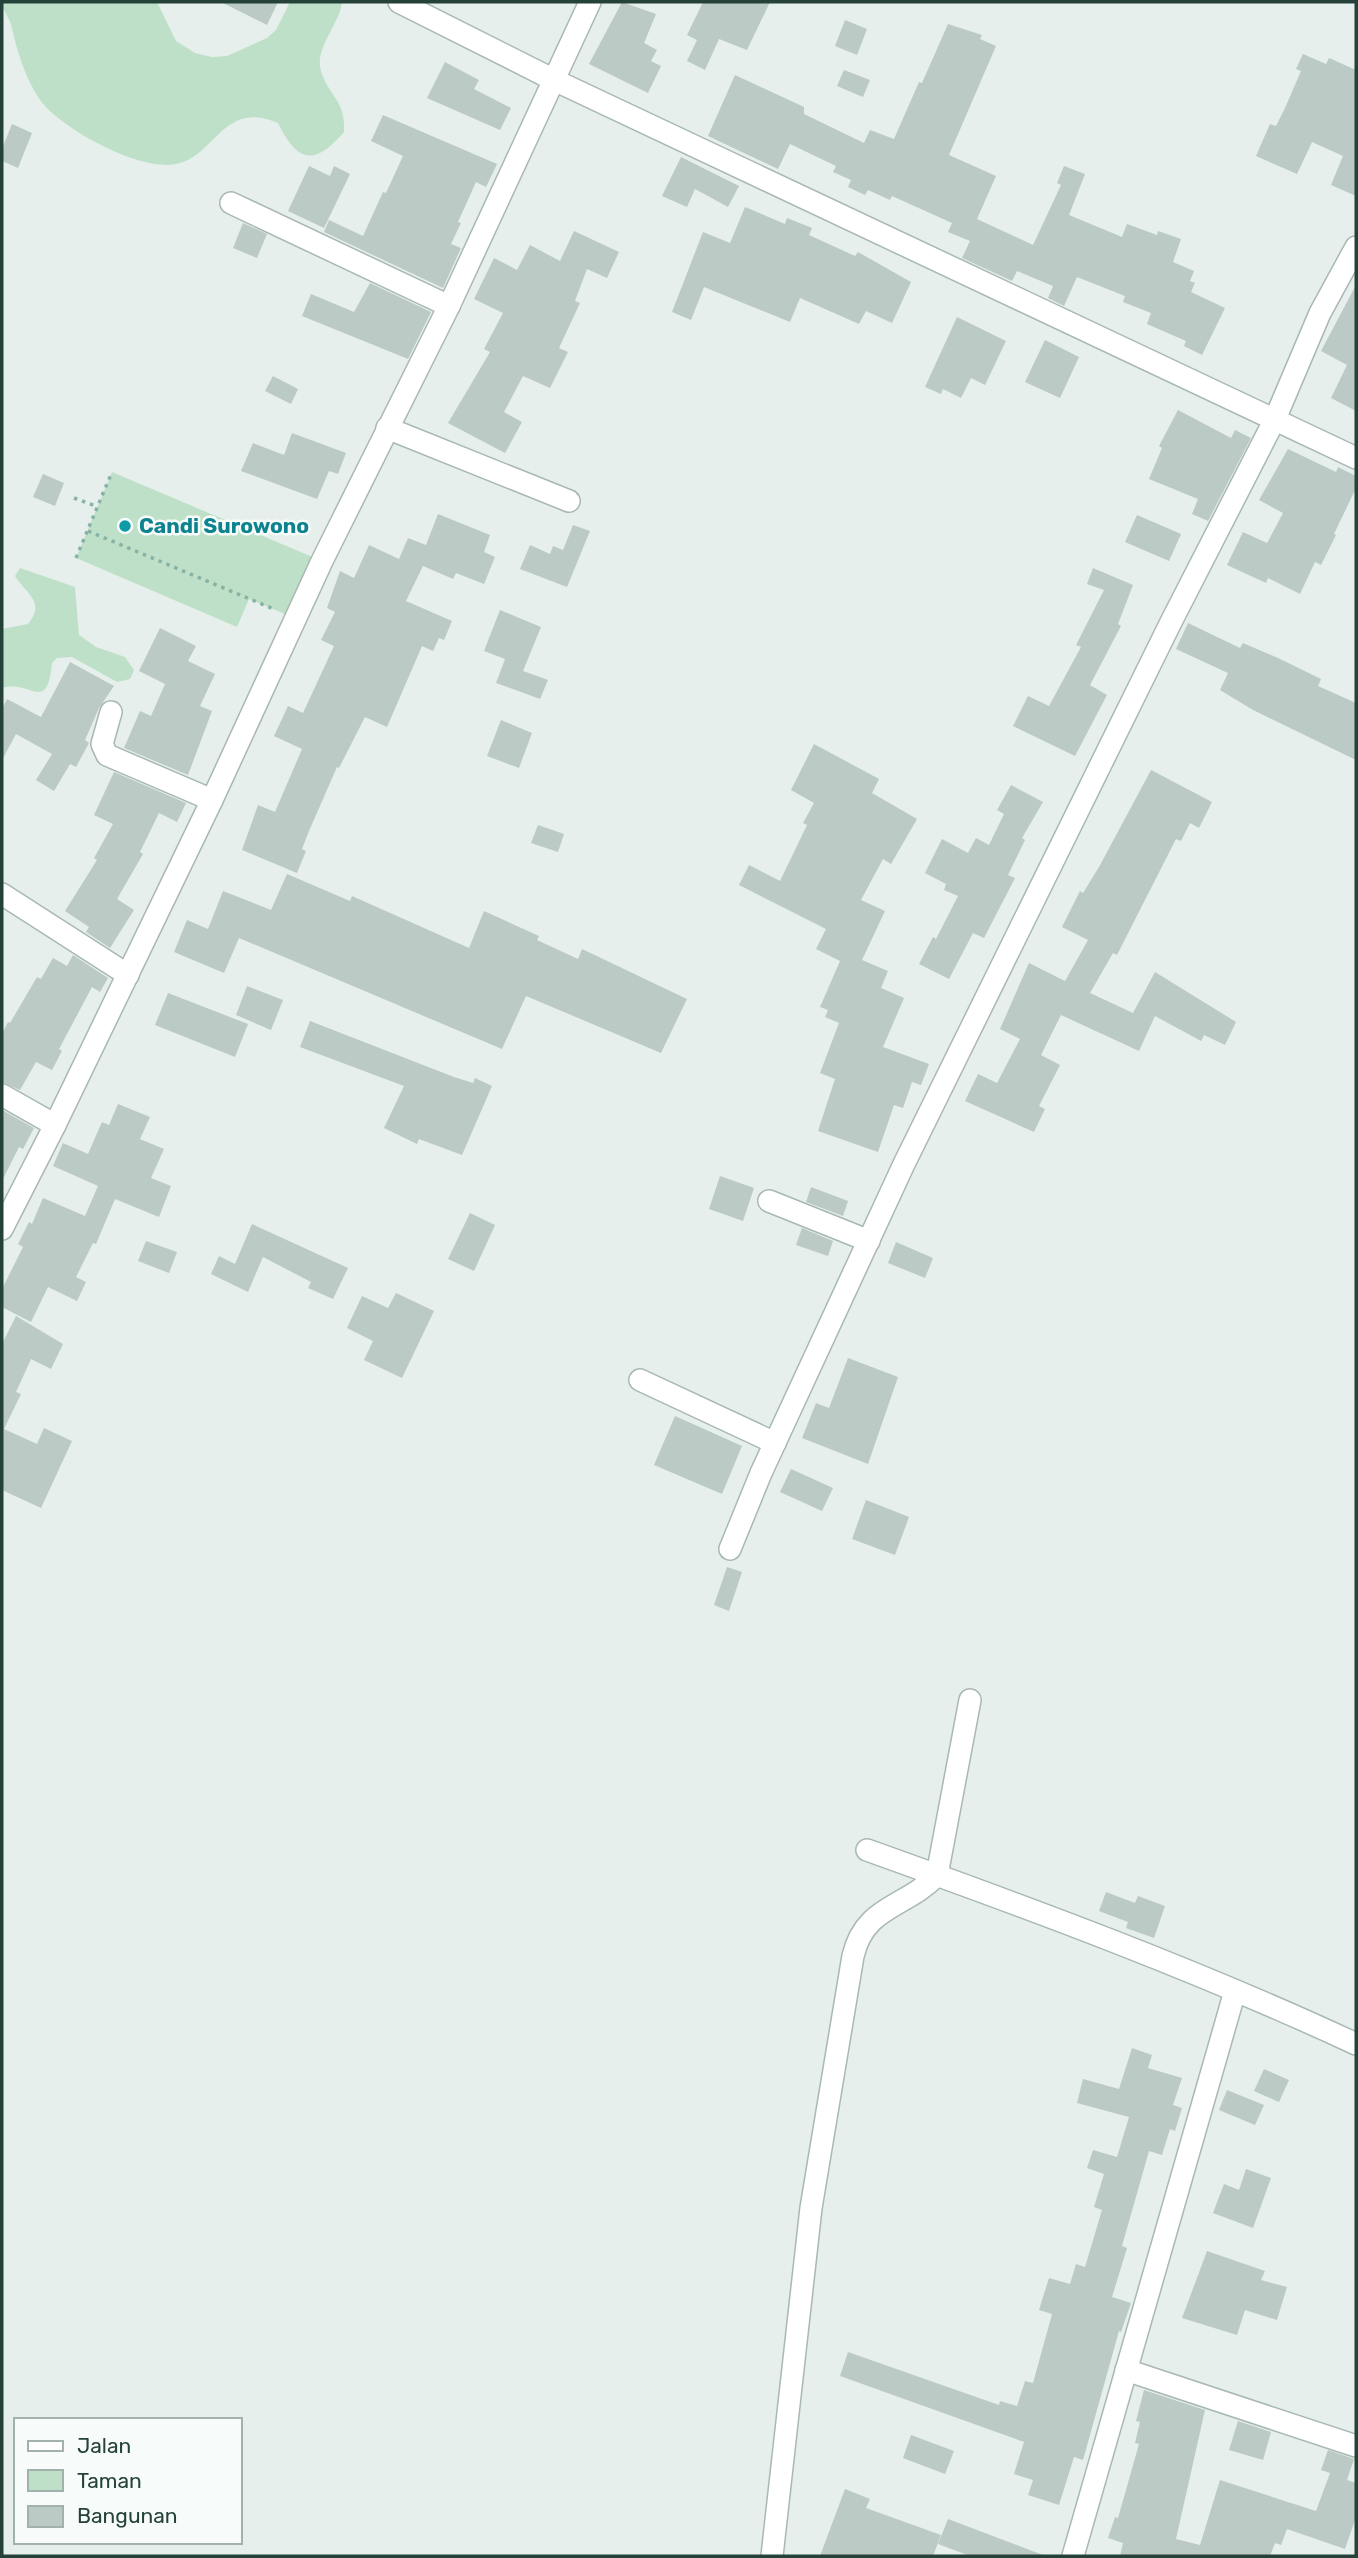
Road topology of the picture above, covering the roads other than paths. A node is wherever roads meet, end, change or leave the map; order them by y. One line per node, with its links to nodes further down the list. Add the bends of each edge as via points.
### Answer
1 (399, 2): 3 (street)
2 (590, 2): 3 (street)
3 (552, 79): 6 (street); 7 (street)
4 (231, 203): 6 (street)
5 (1356, 247): 7 (street, via 1320,313)
6 (449, 306): 8 (street)
7 (1275, 419): 9 (street); 19 (street, via 1073,820)
8 (387, 428): 10 (street); 12 (street)
9 (1356, 458)
10 (569, 501)
11 (111, 712): 12 (street, via 102,744 107,755)
12 (212, 800): 14 (street)
13 (2, 894): 14 (street)
14 (128, 975): 16 (street)
15 (2, 1095): 16 (street)
16 (55, 1125): 18 (street)
17 (769, 1201): 19 (street)
18 (2, 1229)
19 (869, 1241): 21 (street)
20 (640, 1380): 21 (street)
21 (775, 1443): 22 (street)
22 (730, 1549)
23 (970, 1700): 25 (street)
24 (867, 1850): 25 (street)
25 (937, 1875): 26 (street); 30 (street, via 877,1915 856,1945 811,2208)
26 (1235, 1991): 27 (street); 28 (street)
27 (1356, 2043)
28 (1126, 2370): 29 (street); 31 (street)
29 (1356, 2446)
30 (772, 2556)
31 (1073, 2556)

